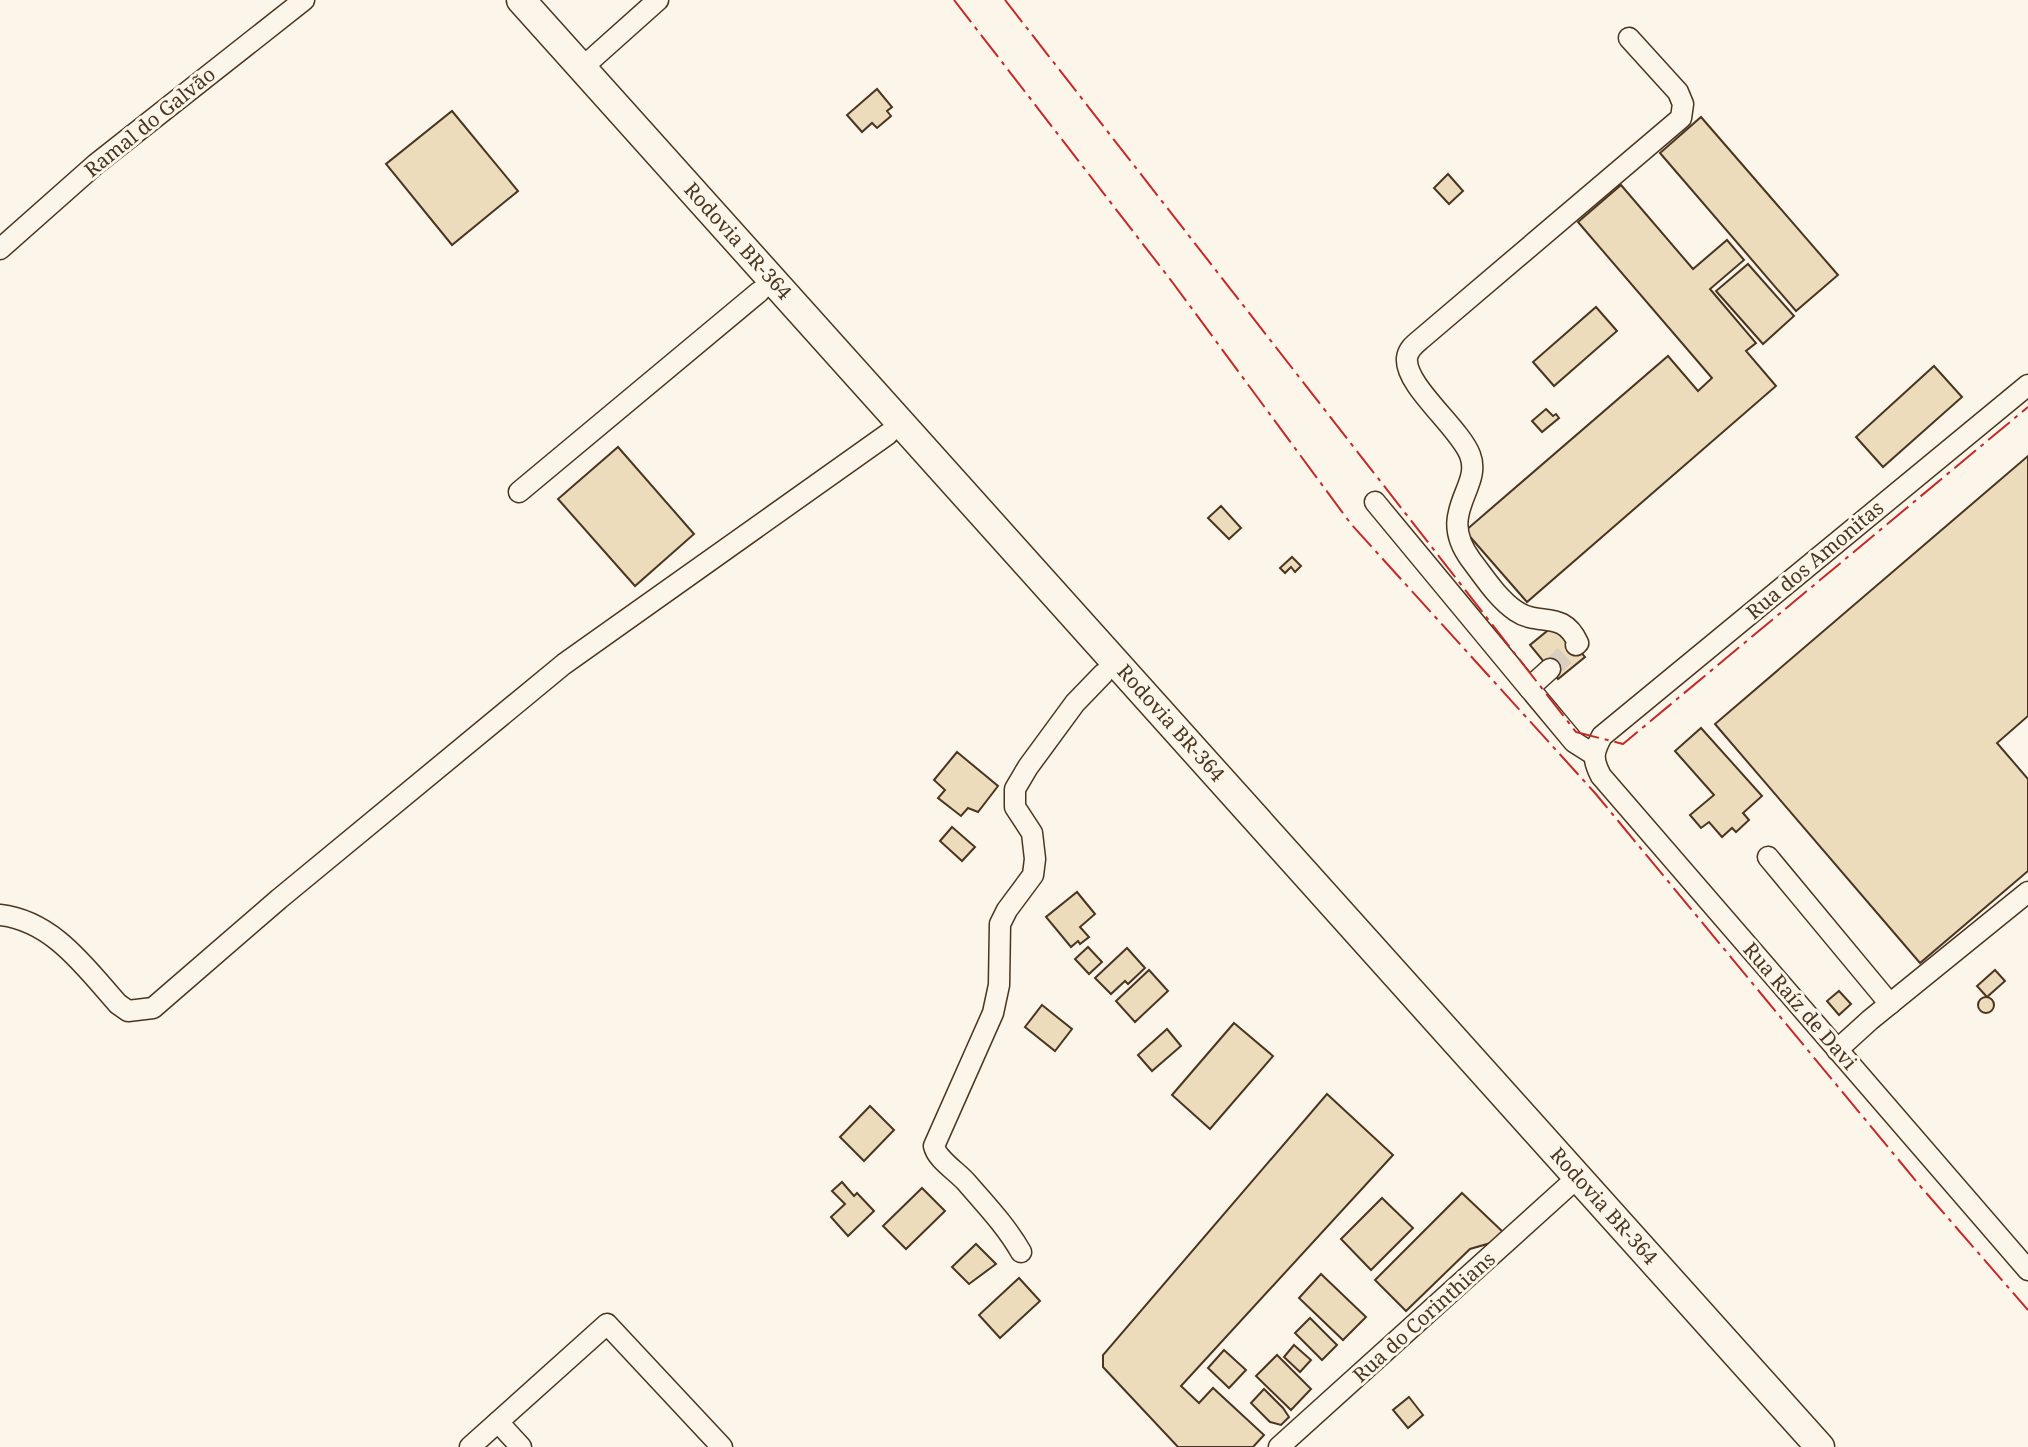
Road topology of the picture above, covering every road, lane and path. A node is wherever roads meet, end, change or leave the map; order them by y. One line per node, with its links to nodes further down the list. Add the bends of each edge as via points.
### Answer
1 (304, 0): 7 (street, Ramal do Galvão, via 96,164)
2 (502, 0): 8 (highway)
3 (521, 0): 6 (highway, Rodovia BR-364)
4 (658, 0): 6 (street)
5 (1629, 38): 13 (street, via 1678,92 1681,118 1421,339 1407,359 1418,386 1472,457 1459,508 1461,545 1516,611 1558,620 1575,636)
6 (583, 67): 32 (highway, Rodovia BR-364)
7 (0, 249)
8 (759, 292): 10 (highway); 11 (street)
9 (2028, 385): 17 (street, Rua dos Amonitas)
10 (888, 434): 15 (highway); 20 (street, via 564,664 153,1008 128,1011 52,933)
11 (519, 492)
12 (1375, 502): 16 (street)
13 (1576, 645)
14 (1550, 669): 16 (street)
15 (1103, 674): 23 (highway); 24 (street, via 1075,703 1015,789 1015,807 1032,833 1033,875 1000,924 993,1013 934,1146)
16 (1529, 688): 17 (street, via 1574,742)
17 (1598, 745): 22 (street, Rua Raíz de Davi, via 1601,776)
18 (1768, 857): 21 (street)
19 (2028, 892): 21 (street)
20 (0, 915)
21 (1890, 1004): 22 (street)
22 (1837, 1050): 25 (street, Rua Raíz de Davi)
23 (1568, 1186): 30 (street, Rua do Corinthians); 31 (highway)
24 (1021, 1252)
25 (2028, 1270)
26 (498, 1422): 27 (street); 28 (street); 29 (street, via 607,1324)
27 (470, 1447)
28 (521, 1447)
29 (722, 1447)
30 (1279, 1447)
31 (1800, 1447)
32 (1820, 1447)

